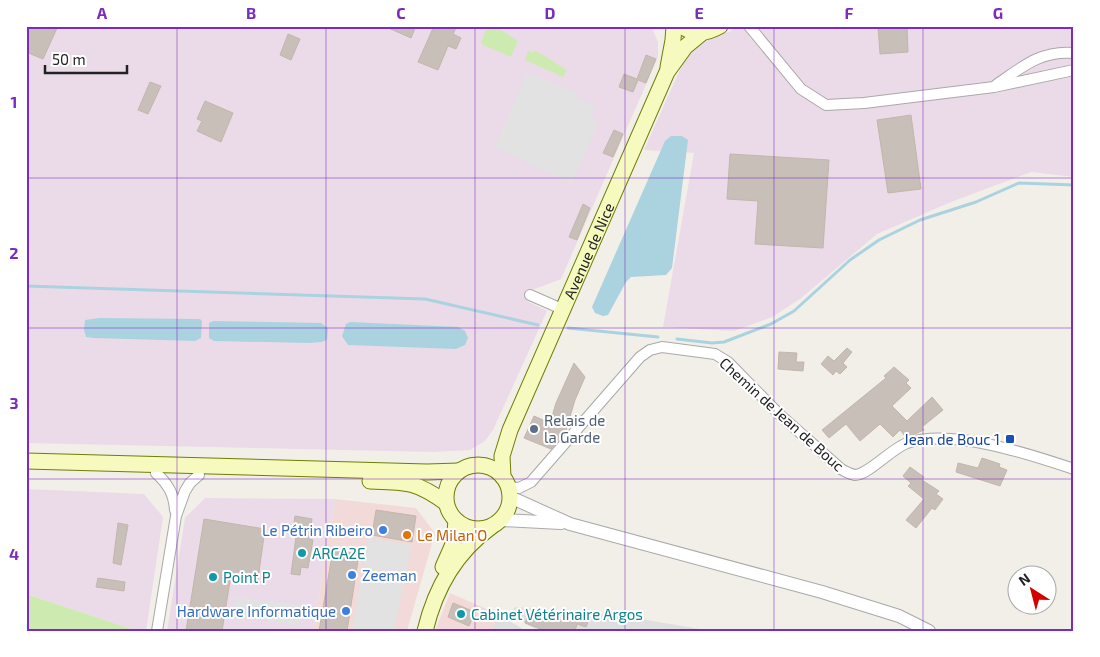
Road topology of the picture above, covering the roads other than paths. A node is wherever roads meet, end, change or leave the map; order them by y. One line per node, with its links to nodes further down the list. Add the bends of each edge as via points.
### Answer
1 (674, 26): 9 (main road, Avenue de Nice)
2 (682, 26): 6 (main road)
3 (720, 26): 6 (main road, Avenue de Nice)
4 (740, 26): 5 (street)
5 (752, 30): 10 (street, via 801,89 826,105 864,104)
6 (702, 33): 9 (main road, Avenue de Nice, via 685,47)
7 (1074, 53): 10 (street, via 1042,56)
8 (1074, 70): 10 (street)
9 (667, 72): 12 (main road, Avenue de Nice)
10 (994, 87)
11 (530, 295): 12 (street)
12 (562, 308): 13 (main road, Avenue de Nice)
13 (510, 430): 15 (main road, Avenue de Nice); 21 (main road, Avenue de Nice, via 502,456)
14 (26, 460): 18 (main road)
15 (478, 465): 18 (main road); 21 (main road, via 496,471)
16 (1074, 469): 21 (street, Chemin de Jean de Bouc, via 970,441 925,440 906,443 866,471 850,474 779,414 728,362 715,354 662,347 640,357 531,482 519,488)
17 (26, 471): 19 (main road)
18 (459, 471): 22 (main road, via 448,485)
19 (156, 473): 20 (main road); 23 (street, via 172,494)
20 (199, 475): 22 (main road, via 411,483); 23 (street, via 185,491)
21 (507, 487): 25 (main road, via 508,509); 26 (street)
22 (446, 503): 24 (main road)
23 (176, 516): 27 (street)
24 (456, 521): 25 (main road, via 468,528 482,529); 28 (main road, via 454,542)
25 (498, 522): 26 (street); 29 (main road, via 464,550 453,564)
26 (570, 524): 30 (street, via 822,592 899,616)
27 (157, 631)
28 (419, 631)
29 (425, 631)
30 (929, 631)

